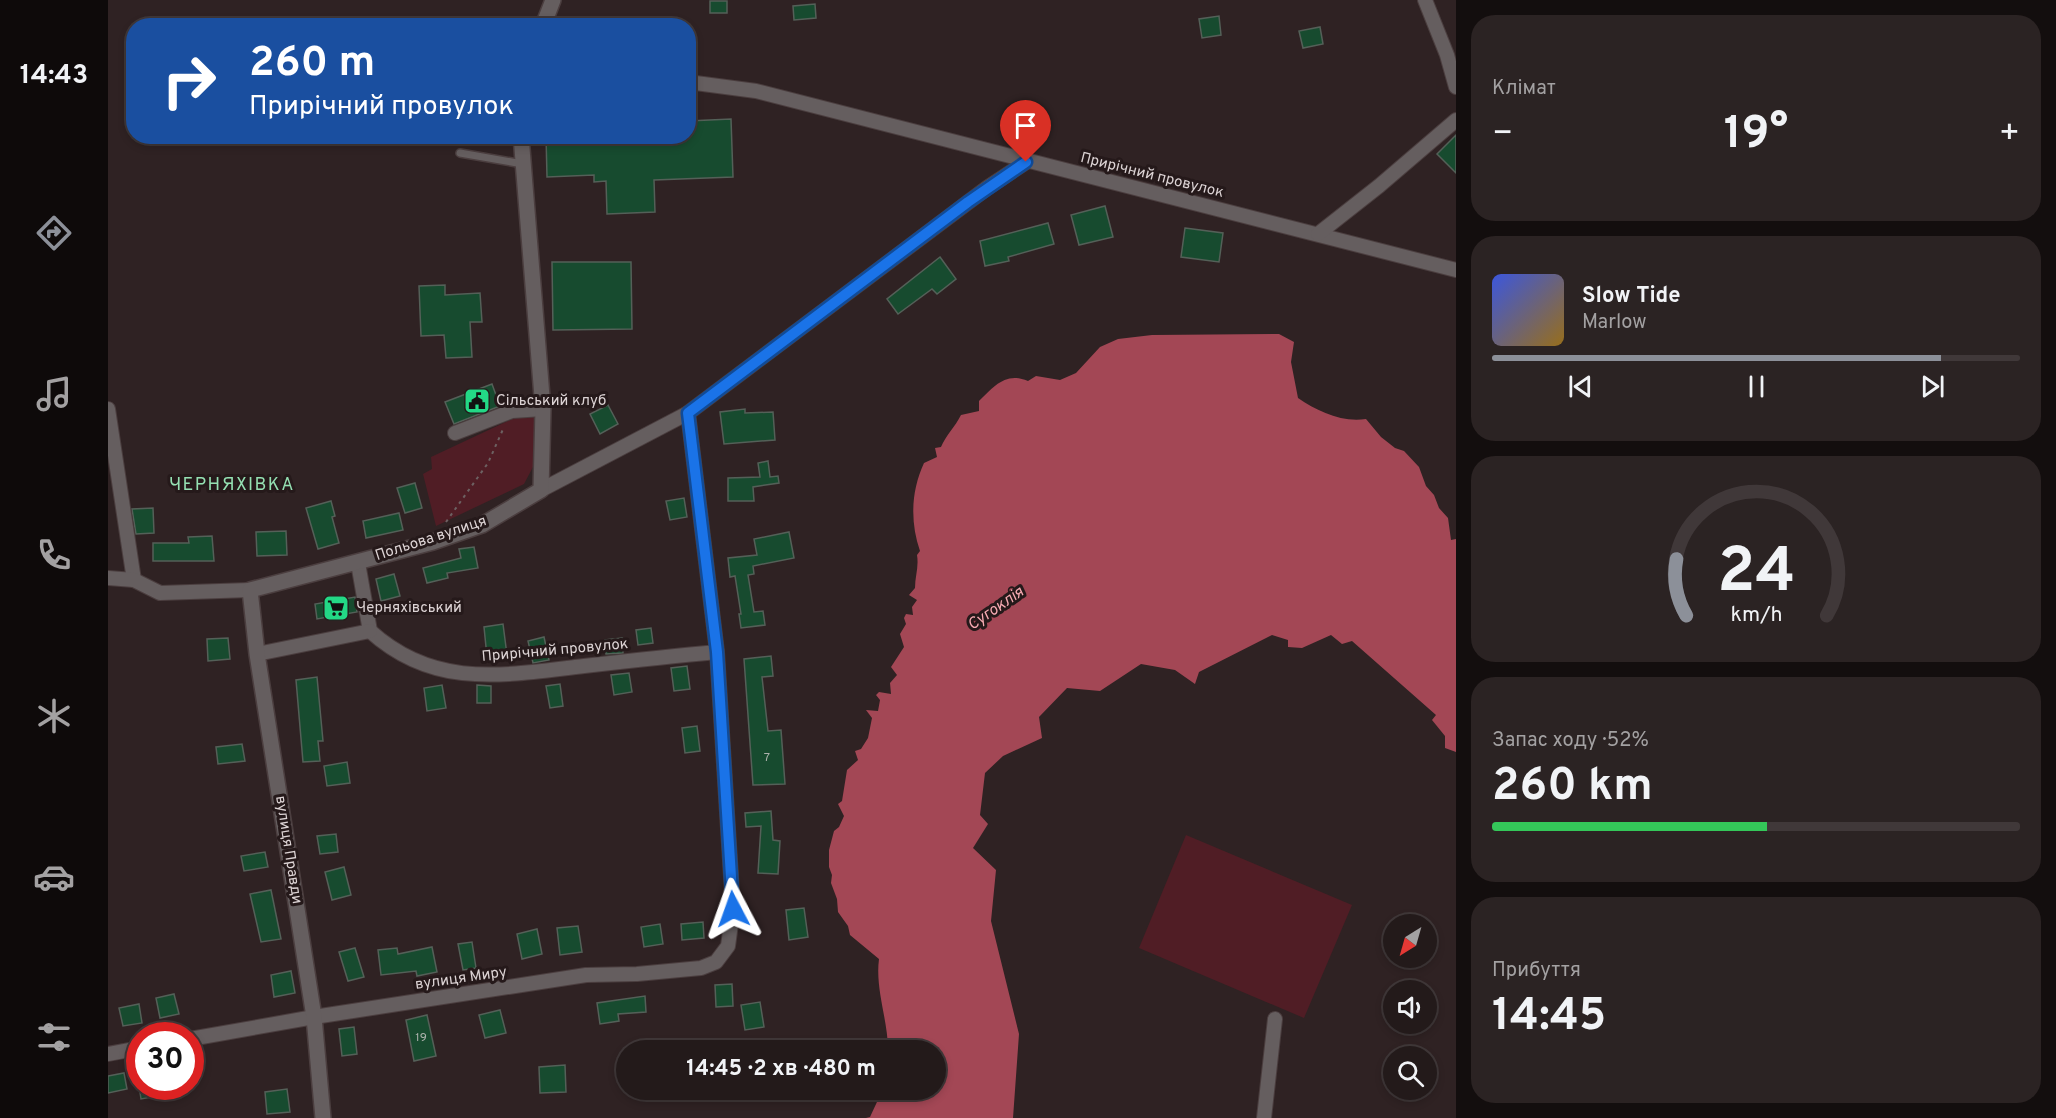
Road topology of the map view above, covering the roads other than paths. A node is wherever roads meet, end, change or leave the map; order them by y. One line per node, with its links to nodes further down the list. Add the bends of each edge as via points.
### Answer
1 (552, 0): 3 (street)
2 (1425, 0): 5 (street)
3 (546, 18)
4 (696, 83): 9 (street, Прирічний провулок, via 756,91)
5 (1456, 87)
6 (1456, 120): 11 (street)
7 (522, 144): 10 (street)
8 (460, 153): 10 (lane)
9 (1026, 162): 11 (street, Прирічний провулок); 15 (street)
10 (523, 164): 14 (street)
11 (1318, 234): 12 (street, Прирічний провулок)
12 (1456, 270)
13 (108, 409): 20 (street)
14 (543, 409): 16 (street, via 512,411); 17 (street)
15 (688, 413): 17 (street); 23 (street)
16 (455, 433)
17 (541, 490): 18 (street, Польова вулиця, via 482,525)
18 (358, 563): 21 (street, Польова вулиця); 22 (street)
19 (108, 578): 20 (street, Польова вулиця)
20 (134, 580): 21 (street, Польова вулиця, via 160,592)
21 (250, 590): 24 (street, вулиця Правди)
22 (370, 631): 23 (street, Прирічний провулок, via 405,657 443,670 490,676); 24 (street)
23 (717, 652): 25 (street, вулиця Миру, via 733,909 728,945 716,962 701,968 586,975)
24 (257, 654): 25 (street, вулиця Правди)
25 (314, 1017): 27 (street, вулиця Миру); 30 (street, вулиця Правди)
26 (1275, 1018): 31 (street)
27 (204, 1037)
28 (126, 1051): 29 (street)
29 (108, 1054)
30 (322, 1114)
31 (1264, 1118)

